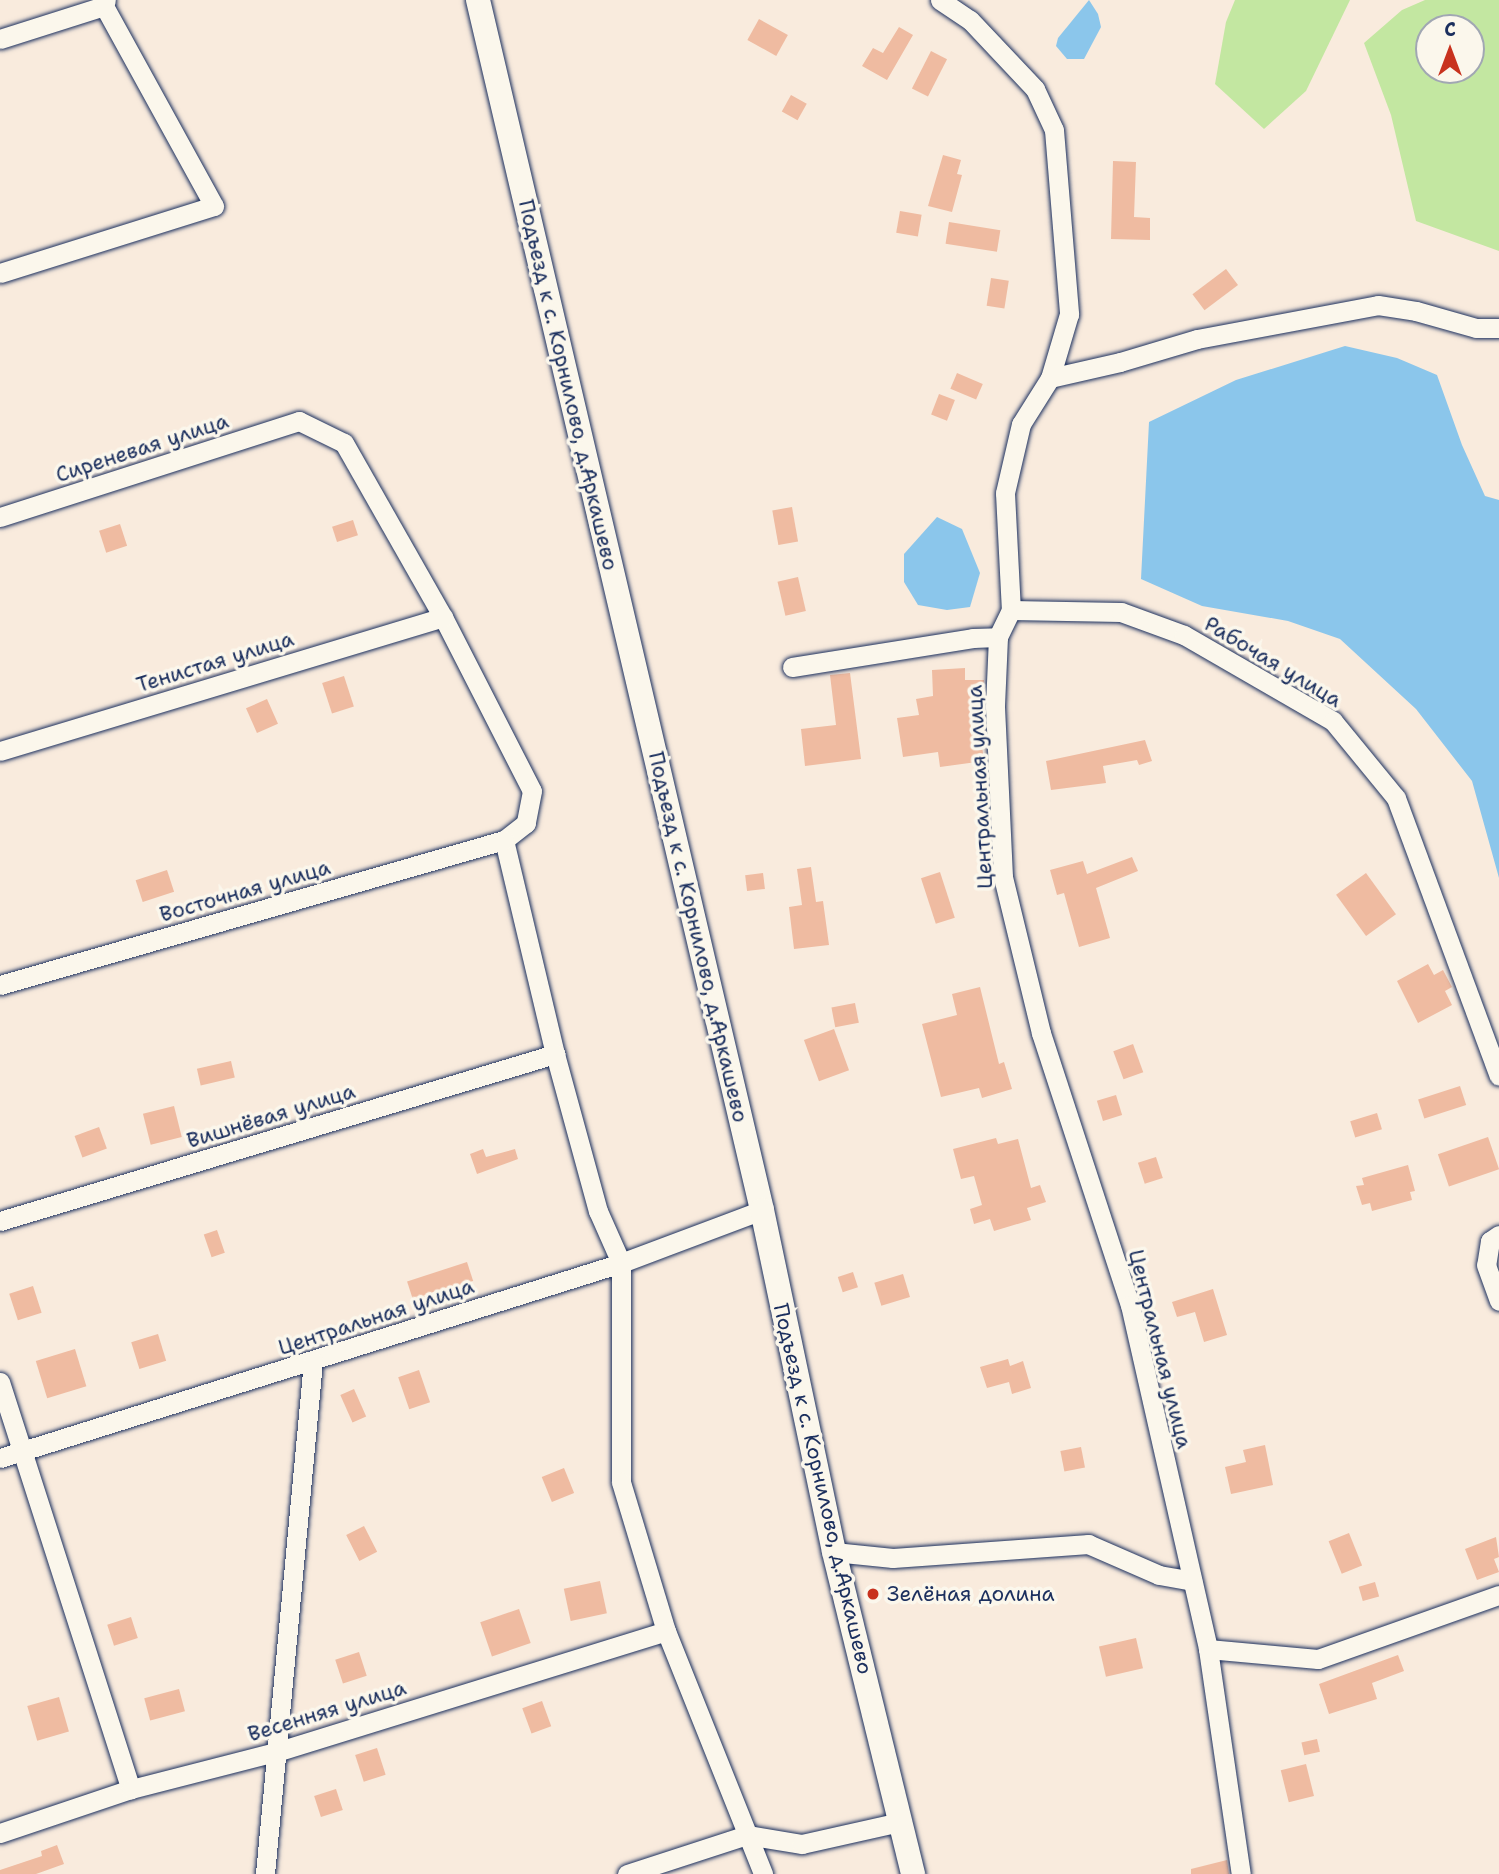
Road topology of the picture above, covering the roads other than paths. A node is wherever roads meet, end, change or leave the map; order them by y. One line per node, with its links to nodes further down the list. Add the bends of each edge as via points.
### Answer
1 (478, 0): 18 (street, Подъезд к с. Корнилово, д.Аркашево)
2 (940, 0): 7 (street, Центральная улица, via 970,20 1035,89 1054,130 1069,314)
3 (105, 3): 4 (street); 5 (street, via 214,206)
4 (0, 39)
5 (0, 273)
6 (1499, 328): 7 (street, via 1476,328 1378,305 1197,340)
7 (1051, 378): 9 (street, Центральная улица, via 1021,424 1005,493)
8 (0, 517): 10 (street, Сиреневая улица, via 299,421 344,443)
9 (1011, 610): 11 (street, Центральная улица); 17 (street, Рабочая улица, via 1121,612 1184,635 1333,720 1396,798)
10 (443, 617): 13 (street, Тенистая улица); 14 (street, via 532,791 526,823)
11 (998, 637): 12 (street); 28 (street, Центральная улица, via 995,707 1003,877 1041,1033 1130,1306)
12 (792, 667)
13 (0, 751)
14 (503, 840): 15 (street, Восточная улица); 16 (street)
15 (0, 985)
16 (555, 1054): 19 (street, Вишнёвая улица); 21 (street, via 598,1211)
17 (1499, 1076)
18 (762, 1210): 21 (street, Центральная улица); 27 (street, Подъезд к с. Корнилово, д.Аркашево)
19 (0, 1221)
20 (1499, 1235): 22 (street, via 1490,1241 1486,1265)
21 (621, 1263): 23 (street, Центральная улица); 30 (street, via 621,1482)
22 (1499, 1300)
23 (313, 1361): 25 (street, Центральная улица); 32 (street)
24 (0, 1382): 25 (street)
25 (22, 1451): 26 (street, Центральная улица); 33 (street)
26 (0, 1458)
27 (834, 1552): 28 (street, via 893,1558 1088,1544 1159,1575); 34 (street, Подъезд к с. Корнилово, д.Аркашево)
28 (1192, 1581): 31 (street, Центральная улица)
29 (1499, 1595): 31 (street, via 1318,1659)
30 (666, 1631): 32 (street, Весенняя улица); 36 (street)
31 (1209, 1649): 41 (street, Центральная улица)
32 (279, 1751): 33 (street, Весенняя улица); 37 (street)
33 (131, 1789): 35 (street, Весенняя улица)
34 (900, 1822): 36 (street, via 802,1844); 40 (street, Подъезд к с. Корнилово, д.Аркашево)
35 (0, 1833)
36 (747, 1835): 38 (street); 39 (street)
37 (265, 1874)
38 (627, 1874)
39 (762, 1874)
40 (913, 1874)
41 (1241, 1874)

